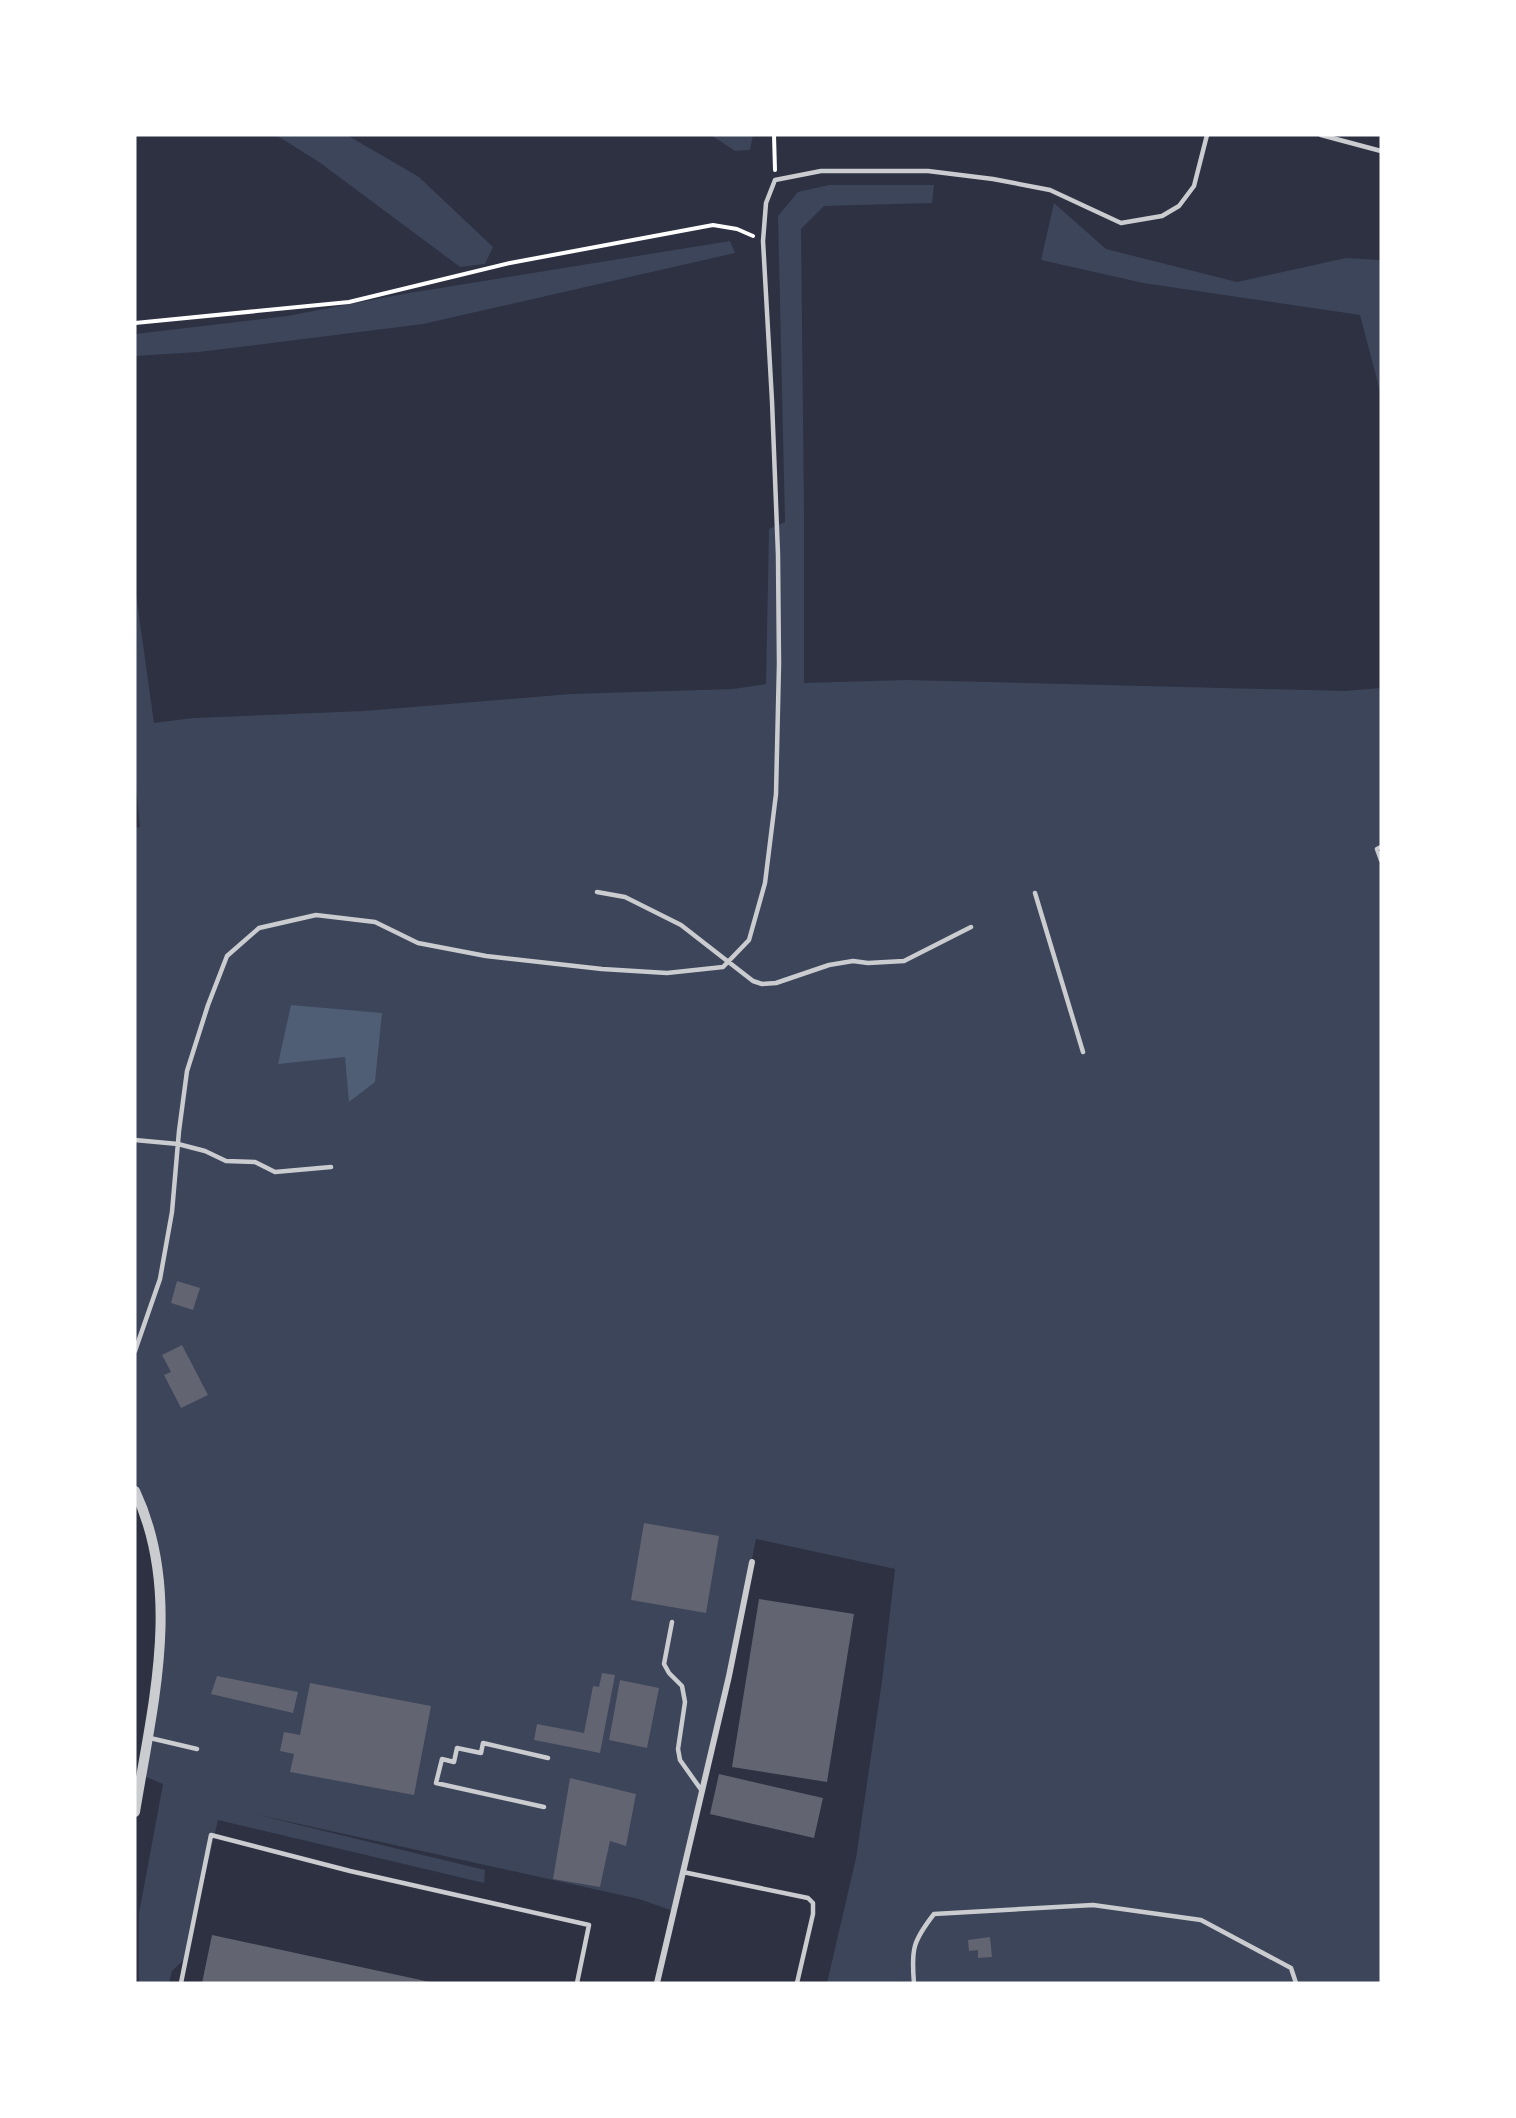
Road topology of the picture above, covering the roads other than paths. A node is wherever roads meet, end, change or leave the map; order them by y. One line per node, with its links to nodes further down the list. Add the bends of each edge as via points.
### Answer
1 (1207, 135): 9 (lane, via 1194,186 1179,206 1162,216 1121,223 1050,190 993,179 928,171 821,171 775,180 766,203 763,241 778,555 776,794 765,883 750,940)
2 (1321, 135): 3 (lane)
3 (1381, 151)
4 (1381, 847): 5 (lane, via 1377,849)
5 (1381, 860)
6 (597, 892): 9 (lane, via 625,897 681,925)
7 (1035, 893): 10 (lane)
8 (971, 927): 9 (lane, via 904,961 829,965 776,983 753,981)
9 (729, 961): 12 (lane, via 723,967 667,973 498,958 418,943 375,922 316,915 259,928 227,956 208,1005 187,1071)
10 (1083, 1052)
11 (135, 1140): 12 (lane)
12 (178, 1144): 13 (lane, via 226,1161 255,1162 275,1172); 14 (lane, via 172,1212 160,1279)
13 (332, 1167)
14 (135, 1351)
15 (135, 1491): 18 (street, via 160,1573 160,1660)
16 (752, 1562): 21 (street)
17 (672, 1622): 21 (lane, via 664,1664 682,1686 685,1702 678,1749 680,1760)
18 (147, 1738): 19 (lane); 23 (street)
19 (197, 1749)
20 (548, 1758): 22 (lane, via 483,1743 481,1753 457,1748 454,1762 441,1759 436,1783)
21 (702, 1791): 24 (street)
22 (544, 1807)
23 (135, 1812)
24 (683, 1872): 27 (street); 28 (lane, via 808,1898 813,1903 813,1914)
25 (181, 1983): 26 (lane, via 211,1835 590,1926)
26 (577, 1983)
27 (657, 1983)
28 (797, 1983)
29 (914, 1983): 30 (lane, via 912,1962 917,1936 934,1914 1093,1905 1201,1920 1291,1968)
30 (1296, 1983)

